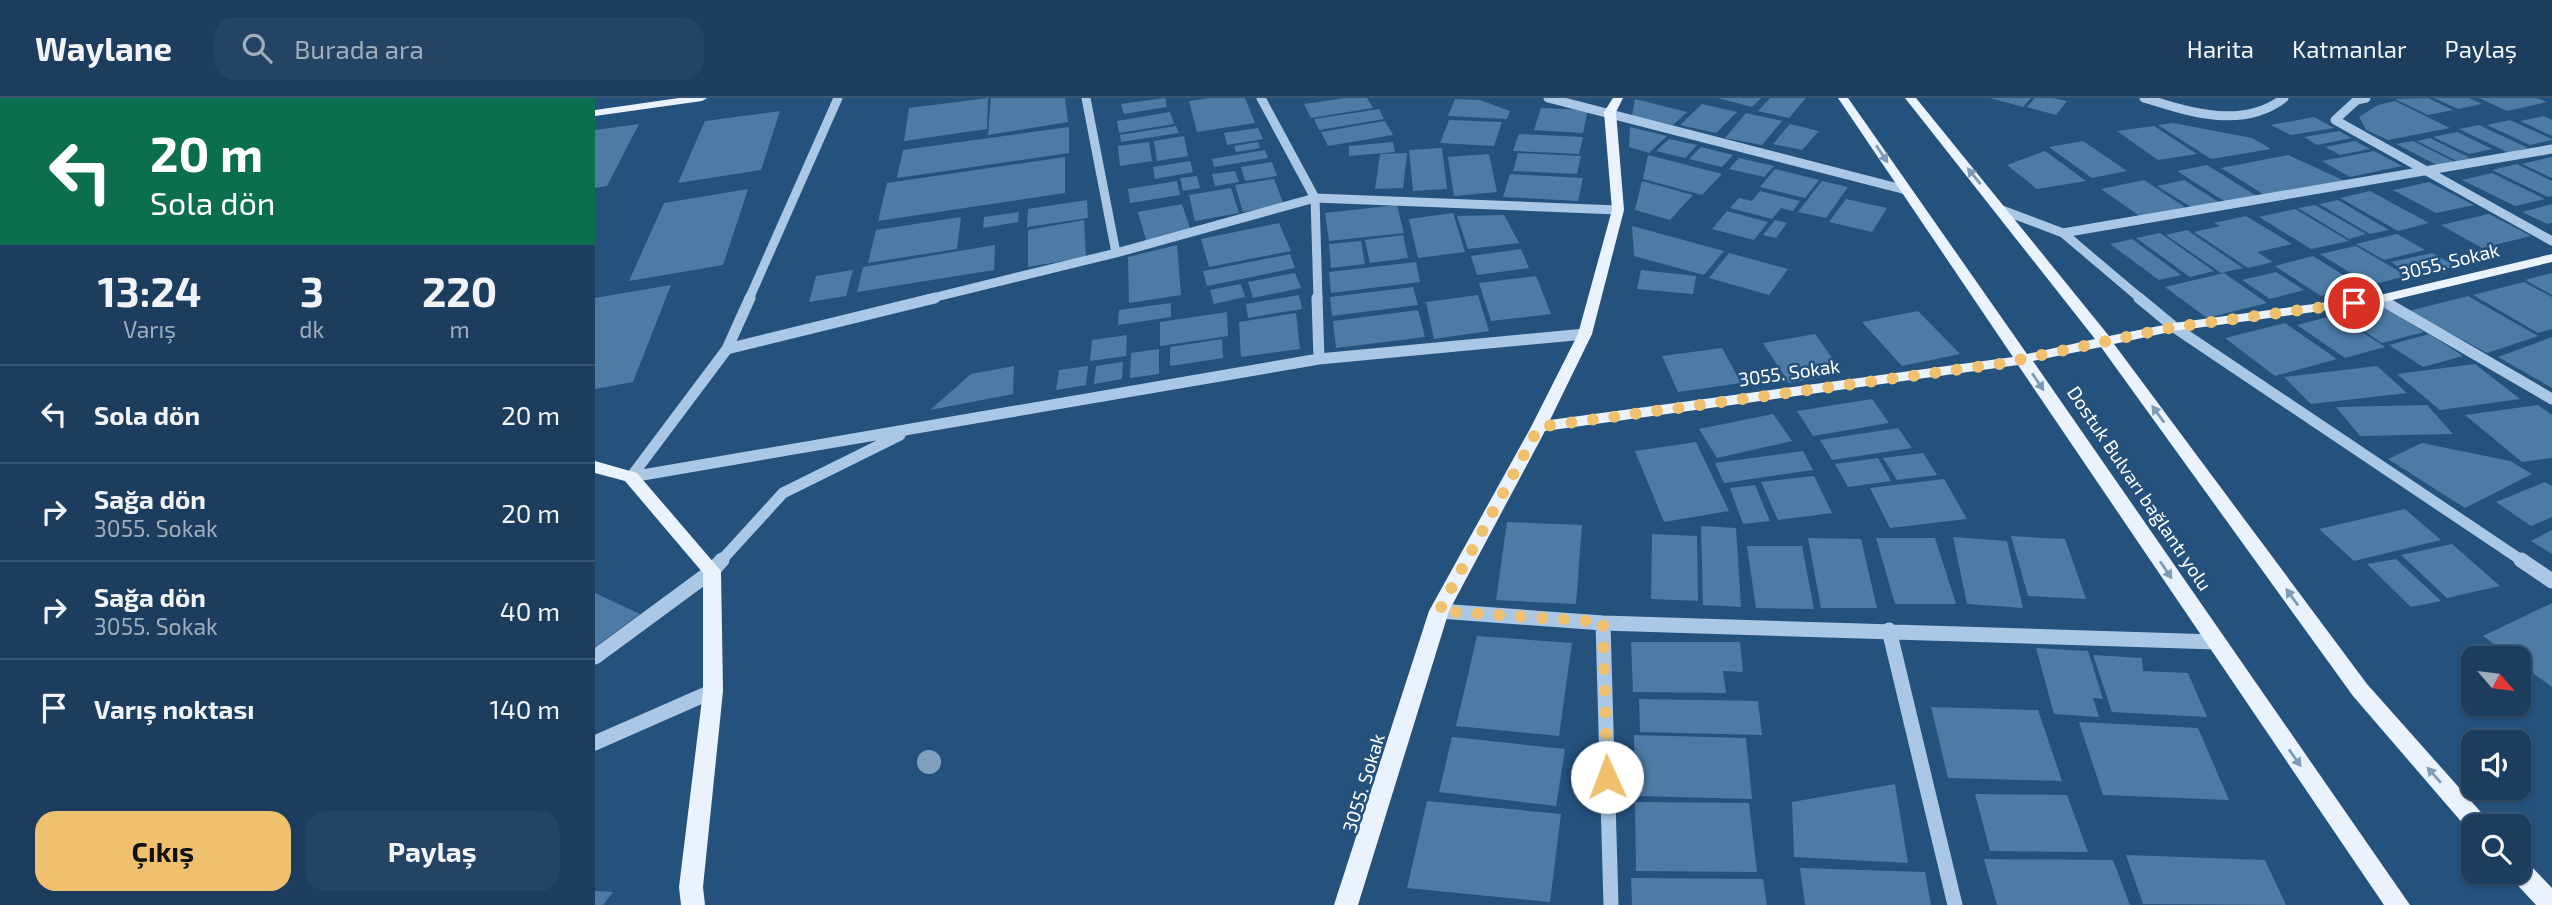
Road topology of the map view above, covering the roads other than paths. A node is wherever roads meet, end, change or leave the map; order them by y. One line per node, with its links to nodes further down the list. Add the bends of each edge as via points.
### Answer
1 (702, 98): 12 (main road)
2 (838, 98): 28 (street)
3 (1086, 98): 22 (street)
4 (1261, 98): 17 (street)
5 (1548, 98): 13 (street)
6 (1618, 98): 13 (main road)
7 (1843, 98): 16 (main road, Dostuk Bulvarı bağlantı yolu, one-way to 16)
8 (1910, 98): 19 (main road, one-way to 8)
9 (2144, 98): 10 (street, via 2189,112 2247,116 2276,107)
10 (2284, 98)
11 (2366, 98): 15 (street, via 2357,100 2335,120)
12 (595, 113)
13 (1610, 113): 16 (street); 18 (main road)
14 (2552, 149): 15 (street)
15 (2427, 171): 20 (street); 21 (street)
16 (1906, 190): 30 (main road, Dostuk Bulvarı bağlantı yolu)
17 (1315, 198): 18 (street); 22 (street); 29 (street)
18 (1618, 210): 26 (main road)
19 (2002, 210): 20 (street); 27 (main road)
20 (2063, 233): 25 (street)
21 (2552, 240)
22 (1116, 253): 28 (street)
23 (2552, 258): 24 (main road, 3055. Sokak)
24 (2380, 299): 25 (main road, 3055. Sokak); 31 (street)
25 (2174, 327): 27 (main road, 3055. Sokak); 37 (street)
26 (1585, 334): 29 (street); 32 (main road)
27 (2105, 342): 30 (main road, 3055. Sokak); 45 (main road, one-way to 27, via 2360,691)
28 (727, 349): 35 (street)
29 (1319, 359): 33 (street)
30 (2022, 360): 32 (main road, 3055. Sokak); 41 (main road, Dostuk Bulvarı bağlantı yolu, one-way to 41)
31 (2552, 398)
32 (1539, 427): 38 (main road, 3055. Sokak)
33 (912, 429): 35 (street); 36 (street, via 783,493)
34 (595, 467): 35 (main road)
35 (631, 477): 36 (main road)
36 (712, 571): 42 (street); 43 (main road)
37 (2552, 581)
38 (1439, 611): 39 (street); 48 (main road, 3055. Sokak)
39 (1603, 622): 40 (street); 49 (street)
40 (1889, 630): 41 (street); 50 (street)
41 (2216, 642): 51 (main road, Dostuk Bulvarı bağlantı yolu, one-way to 51)
42 (595, 657)
43 (713, 691): 44 (street); 47 (main road, via 691,887)
44 (595, 743)
45 (2468, 814)
46 (2531, 883): 52 (main road)
47 (693, 905)
48 (1346, 905)
49 (1611, 905)
50 (1955, 905)
51 (2398, 905)
52 (2552, 905)

